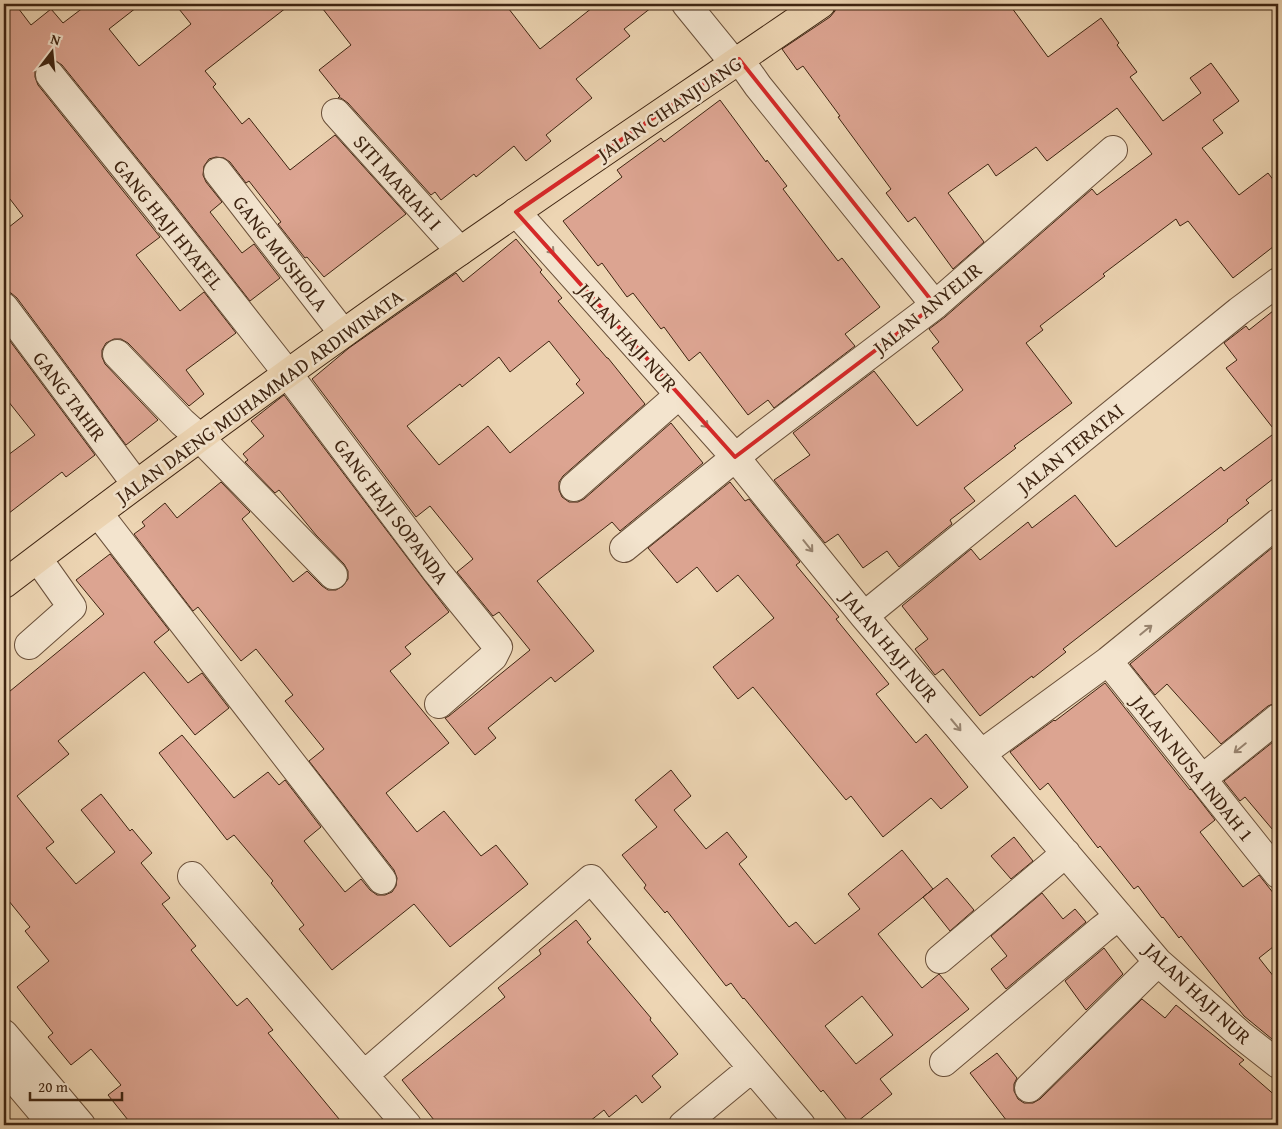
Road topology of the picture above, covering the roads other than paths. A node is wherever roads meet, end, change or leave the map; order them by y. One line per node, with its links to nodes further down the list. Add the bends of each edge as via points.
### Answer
1 (686, 4): 3 (street)
2 (816, 5): 3 (main road, JALAN CIHANJUANG)
3 (736, 61): 8 (main road, JALAN CIHANJUANG); 11 (street)
4 (50, 75): 15 (street, GANG HAJI HYAFEL)
5 (336, 112): 9 (street, SITI MARIAH I)
6 (1113, 150): 11 (street, JALAN ANYELIR)
7 (218, 172): 13 (street, GANG MUSHOLA)
8 (516, 212): 9 (main road, JALAN DAENG MUHAMMAD ARDIWINATA); 16 (street, JALAN HAJI NUR, one-way to 16)
9 (460, 251): 13 (main road, JALAN DAENG MUHAMMAD ARDIWINATA)
10 (1278, 282): 27 (street, JALAN TERATAI)
11 (935, 305): 18 (street, JALAN ANYELIR)
12 (4, 307): 19 (street, GANG TAHIR)
13 (344, 333): 15 (main road, JALAN DAENG MUHAMMAD ARDIWINATA)
14 (117, 354): 17 (street)
15 (288, 374): 17 (main road, JALAN DAENG MUHAMMAD ARDIWINATA); 30 (street, GANG HAJI SOPANDA, via 436,572 498,647 493,657)
16 (679, 395): 18 (street, JALAN HAJI NUR, one-way to 18); 20 (street)
17 (191, 430): 19 (main road, JALAN DAENG MUHAMMAD ARDIWINATA); 25 (street)
18 (735, 457): 23 (street, JALAN ANYELIR); 27 (street, JALAN HAJI NUR, one-way to 27)
19 (136, 484): 21 (main road, JALAN DAENG MUHAMMAD ARDIWINATA)
20 (574, 487)
21 (98, 513): 24 (main road, JALAN DAENG MUHAMMAD ARDIWINATA); 37 (street)
22 (1278, 522): 29 (street, one-way to 22)
23 (624, 548)
24 (38, 558): 26 (main road, JALAN DAENG MUHAMMAD ARDIWINATA); 28 (street, via 72,607)
25 (333, 575)
26 (4, 584)
27 (864, 616): 32 (street, JALAN HAJI NUR, one-way to 32)
28 (29, 644)
29 (1108, 661): 32 (street); 33 (street, JALAN NUSA INDAH 1)
30 (439, 704)
31 (1278, 718): 33 (street, one-way to 33)
32 (981, 754): 34 (street, JALAN HAJI NUR)
33 (1202, 779): 35 (street, JALAN NUSA INDAH 1)
34 (1066, 854): 38 (street, JALAN HAJI NUR); 39 (street)
35 (1278, 874)
36 (192, 876): 45 (street)
37 (382, 880)
38 (1119, 916): 40 (street, JALAN HAJI NUR); 42 (street)
39 (940, 959)
40 (1158, 962): 43 (street, JALAN HAJI NUR); 46 (street)
41 (7, 1054): 47 (street); 48 (street)
42 (944, 1062)
43 (1278, 1064)
44 (752, 1068): 45 (street, via 590,879); 50 (street); 51 (street)
45 (364, 1075): 49 (street)
46 (1029, 1088)
47 (53, 1125)
48 (81, 1125)
49 (407, 1125)
50 (683, 1125)
51 (801, 1125)

